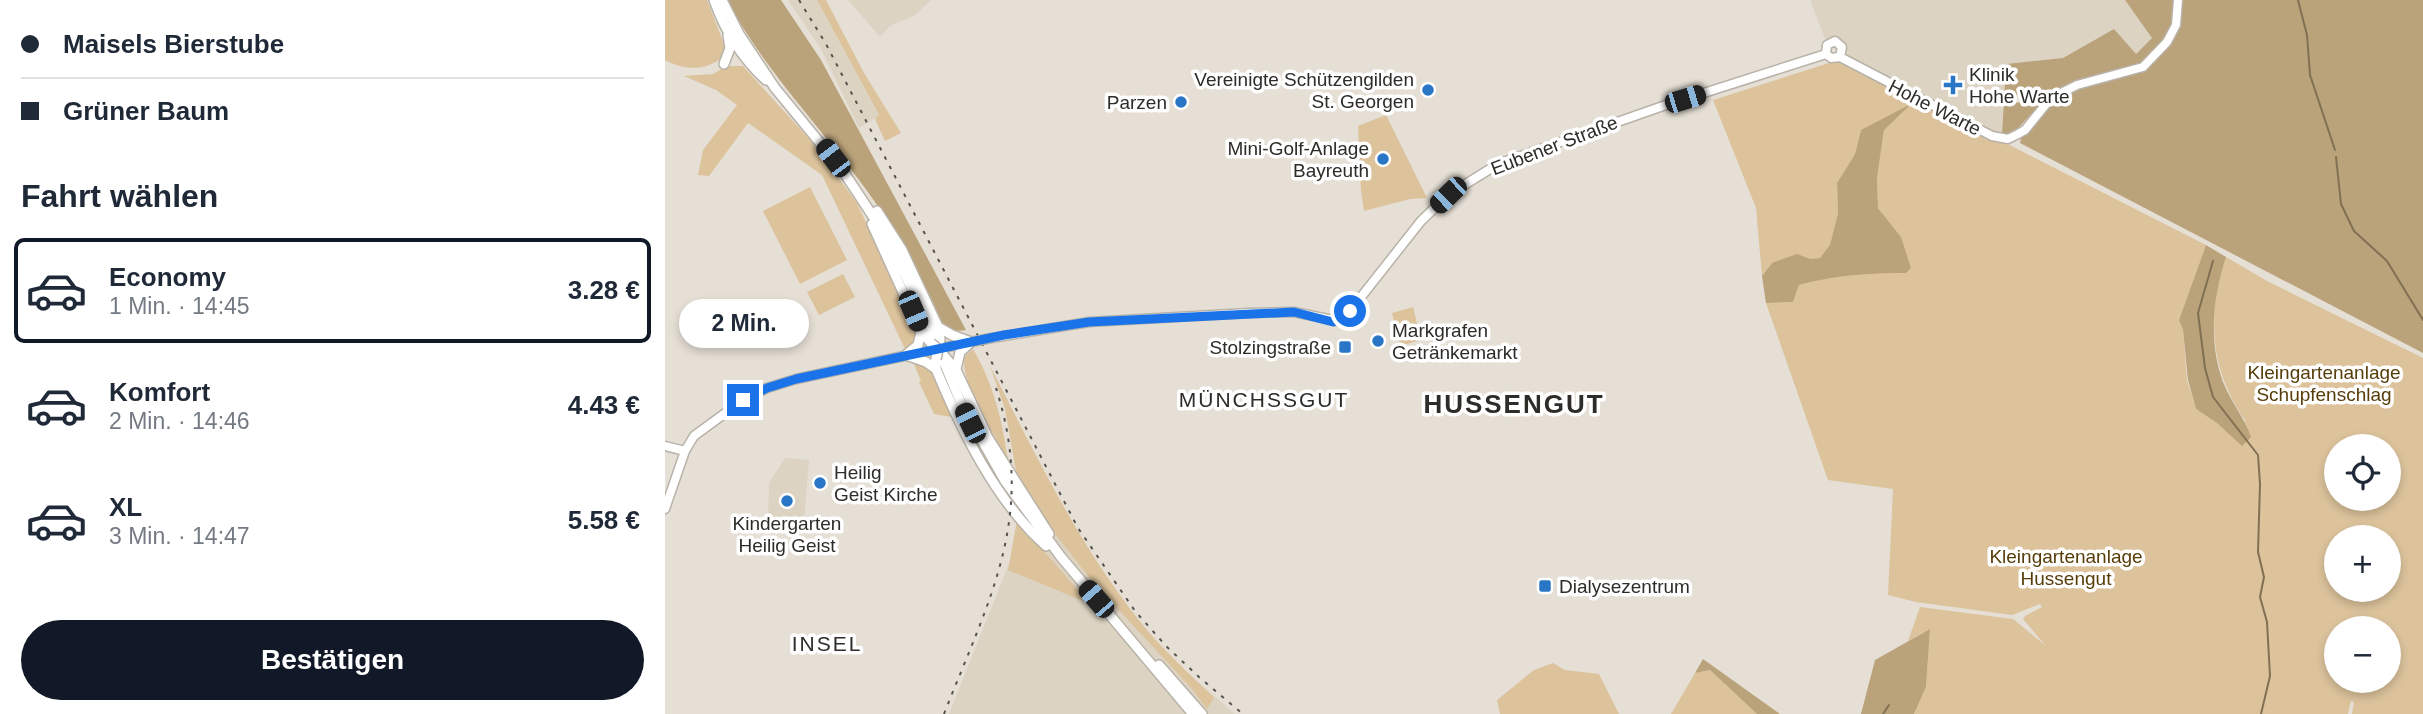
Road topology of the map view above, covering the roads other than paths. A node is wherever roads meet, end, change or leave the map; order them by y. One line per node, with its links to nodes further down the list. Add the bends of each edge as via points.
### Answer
1 (714, 0): 4 (main road)
2 (722, 0): 8 (main road)
3 (2178, 0): 6 (street, Hohe Warte, via 2176,25 2143,67 2050,97 2025,130 2008,139 1992,136)
4 (728, 33): 7 (main road); 7 (main road, via 726,63 742,62)
5 (1826, 54): 6 (street, Hohe Warte); 6 (street, Hohe Warte, via 1827,45 1835,41 1842,48); 12 (street, Eubener Straße, bridge, via 1542,147 1486,170 1448,195 1421,221 1338,321 1294,312 1253,312 1089,322)
6 (1839, 57)
7 (755, 70): 8 (main road)
8 (775, 88): 9 (main road)
9 (861, 196): 10 (main road, via 902,250); 11 (main road); 13 (main road, via 904,270)
10 (938, 327): 12 (main road); 13 (main road)
11 (922, 332): 13 (main road); 14 (main road, via 918,344)
12 (971, 342): 13 (street); 15 (main road, via 960,352)
13 (938, 351): 14 (street); 14 (main road, via 926,362); 15 (main road); 19 (main road, via 992,462); 19 (main road, via 963,427 997,486 1034,534)
14 (906, 355): 17 (street, via 767,388 704,427)
15 (956, 370): 19 (main road, via 988,438)
16 (665, 446): 17 (street)
17 (685, 451): 18 (street)
18 (665, 509)
19 (1061, 557): 20 (main road)
20 (1107, 611): 21 (main road); 22 (main road)
21 (1193, 714)
22 (1202, 714)

